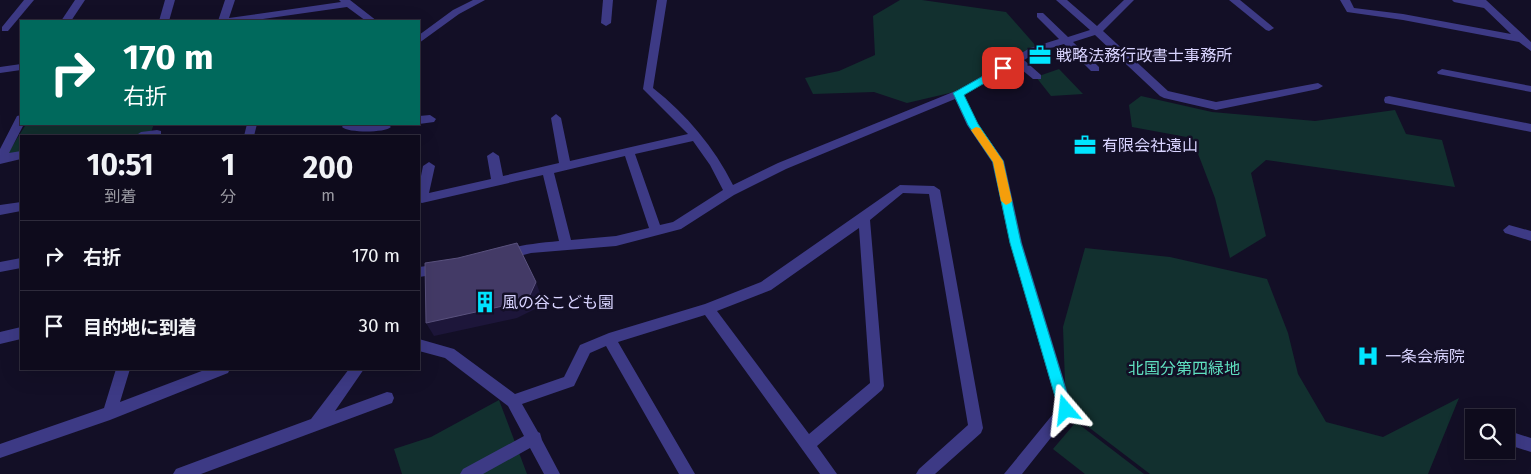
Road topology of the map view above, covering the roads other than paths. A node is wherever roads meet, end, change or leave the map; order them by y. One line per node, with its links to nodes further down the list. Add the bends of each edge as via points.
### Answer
1 (28, 0): 24 (street)
2 (80, 0): 17 (street)
3 (170, 0): 18 (street)
4 (230, 0): 19 (street)
5 (480, 0): 28 (street, via 456,12)
6 (608, 0): 23 (street)
7 (662, 0): 49 (street, via 648,89)
8 (1061, 0): 27 (street)
9 (1234, 0): 26 (street)
10 (1345, 0): 29 (street, via 1350,10)
11 (1457, 0): 14 (street)
12 (1124, 1): 27 (street)
13 (347, 2): 15 (street); 22 (street)
14 (1484, 3): 29 (street)
15 (307, 11): 20 (street); 21 (street)
16 (1040, 15): 30 (street)
17 (67, 20)
18 (164, 20)
19 (223, 20)
20 (246, 20)
21 (305, 20)
22 (371, 20)
23 (606, 23)
24 (2, 28): 25 (street)
25 (20, 28)
26 (1268, 28)
27 (1097, 31): 30 (street); 38 (street, via 1164,94 1216,106)
28 (420, 39)
29 (1521, 39): 31 (street)
30 (1065, 40): 32 (street, via 1034,50); 34 (street)
31 (1531, 48)
32 (1017, 60): 37 (street); 40 (street)
33 (20, 67): 35 (street)
34 (1095, 69)
35 (0, 70)
36 (1442, 72): 39 (street)
37 (1037, 76)
38 (1318, 86)
39 (1531, 89)
40 (958, 93): 58 (street, via 782,166); 95 (street, via 973,125 998,161 1016,243 1066,410)
41 (1389, 100): 44 (street)
42 (556, 118): 55 (street)
43 (20, 121): 53 (street)
44 (1531, 128)
45 (347, 129): 46 (street)
46 (384, 129)
47 (158, 131): 48 (street)
48 (144, 135)
49 (696, 136): 50 (street); 58 (street)
50 (629, 152): 55 (street); 64 (street)
51 (20, 155): 53 (street)
52 (493, 156): 57 (street)
53 (0, 159)
54 (429, 166): 59 (street)
55 (565, 166): 56 (street)
56 (548, 170): 57 (street); 66 (street)
57 (498, 182): 59 (street)
58 (730, 192): 64 (street, via 677,226)
59 (420, 200)
60 (20, 207): 61 (street)
61 (0, 210)
62 (864, 218): 72 (street, via 766,286); 86 (street, via 877,386); 94 (street, via 900,188 934,190 976,428)
63 (1509, 230): 65 (street)
64 (656, 231): 66 (street, via 616,241)
65 (1531, 236)
66 (566, 245): 67 (street, via 531,248)
67 (493, 258)
68 (20, 264): 70 (street)
69 (456, 266): 71 (street)
70 (0, 267)
71 (420, 272)
72 (708, 309): 75 (street); 86 (street)
73 (20, 333): 74 (street)
74 (0, 338)
75 (609, 340): 81 (street, via 585,349 569,382); 92 (street)
76 (420, 345): 81 (street, via 449,353)
77 (123, 370): 82 (street)
78 (220, 370): 82 (street)
79 (356, 370): 83 (street)
80 (387, 398): 83 (street)
81 (513, 401): 84 (street)
82 (110, 413): 88 (street)
83 (316, 424): 89 (street)
84 (535, 438): 90 (street); 91 (street)
85 (1515, 440): 87 (street)
86 (808, 444): 93 (street)
87 (1531, 444)
88 (0, 451)
89 (181, 474)
90 (468, 474)
91 (552, 474)
92 (687, 474)
93 (829, 474)
94 (924, 474)
95 (1012, 474)

